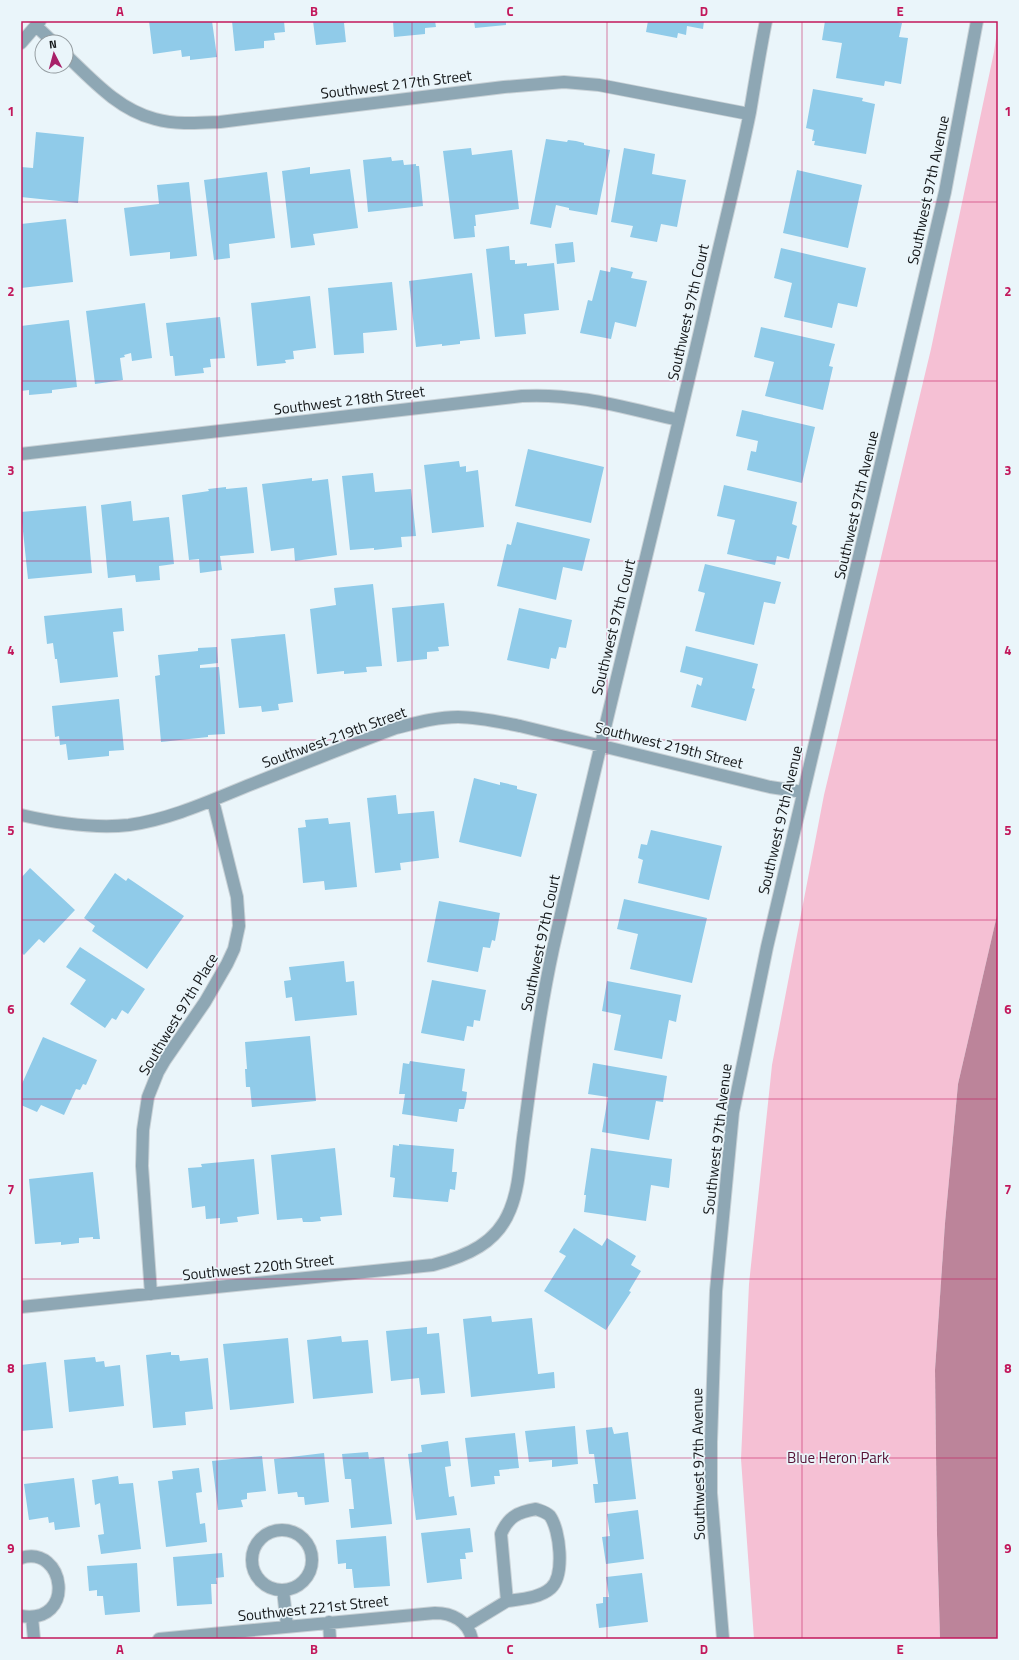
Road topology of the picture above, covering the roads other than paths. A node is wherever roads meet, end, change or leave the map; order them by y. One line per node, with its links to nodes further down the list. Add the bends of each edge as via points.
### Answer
1 (766, 21): 7 (street, Southwest 97th Court)
2 (978, 21): 11 (street, Southwest 97th Avenue, via 942,207)
3 (38, 24): 4 (street); 5 (street)
4 (46, 34)
5 (21, 43)
6 (74, 62): 7 (street, Southwest 217th Street, via 100,88 130,109 156,120 183,123 220,122 504,86 564,82 599,85)
7 (749, 114): 8 (street, Southwest 97th Court)
8 (679, 420): 9 (street, Southwest 218th Street, via 582,398 522,396); 10 (street, Southwest 97th Court)
9 (21, 454)
10 (600, 745): 11 (street, Southwest 219th Street); 12 (street, Southwest 219th Street, via 494,721 445,718 396,728); 14 (street, Southwest 97th Court, via 548,974 514,1199 503,1224)
11 (803, 792): 28 (street, Southwest 97th Avenue, via 766,948 733,1112 728,1151 716,1291 711,1442 711,1493)
12 (213, 801): 13 (street, Southwest 219th Street, via 168,817 127,825 63,824); 15 (street, Southwest 97th Place, via 237,897 239,926 234,949 227,964 205,1002 165,1060 148,1097 143,1130 142,1166)
13 (21, 815)
14 (492, 1238): 15 (street, Southwest 220th Street, via 463,1256 434,1265)
15 (151, 1294): 16 (street, Southwest 220th Street)
16 (21, 1307)
17 (21, 1558): 20 (street, via 34,1557 44,1560 57,1574 60,1584 59,1593 49,1610 41,1615)
18 (284, 1590): 18 (street, via 273,1589 256,1577 251,1557 260,1538 268,1532 279,1530 298,1534 310,1548 312,1557 312,1567 308,1576 293,1588); 22 (street)
19 (507, 1601): 19 (street, via 541,1594 552,1587 558,1578 560,1568 556,1534 552,1520 543,1511 536,1509 520,1513 506,1524 501,1534); 23 (street)
20 (26, 1617): 24 (street)
21 (329, 1622): 22 (street, Southwest 221st Street); 23 (street, Southwest 221st Street, via 444,1613 454,1616); 26 (street)
22 (287, 1626): 25 (street, Southwest 221st Street)
23 (466, 1626): 27 (street)
24 (34, 1639)
25 (159, 1639)
26 (330, 1639)
27 (472, 1639)
28 (723, 1639)

